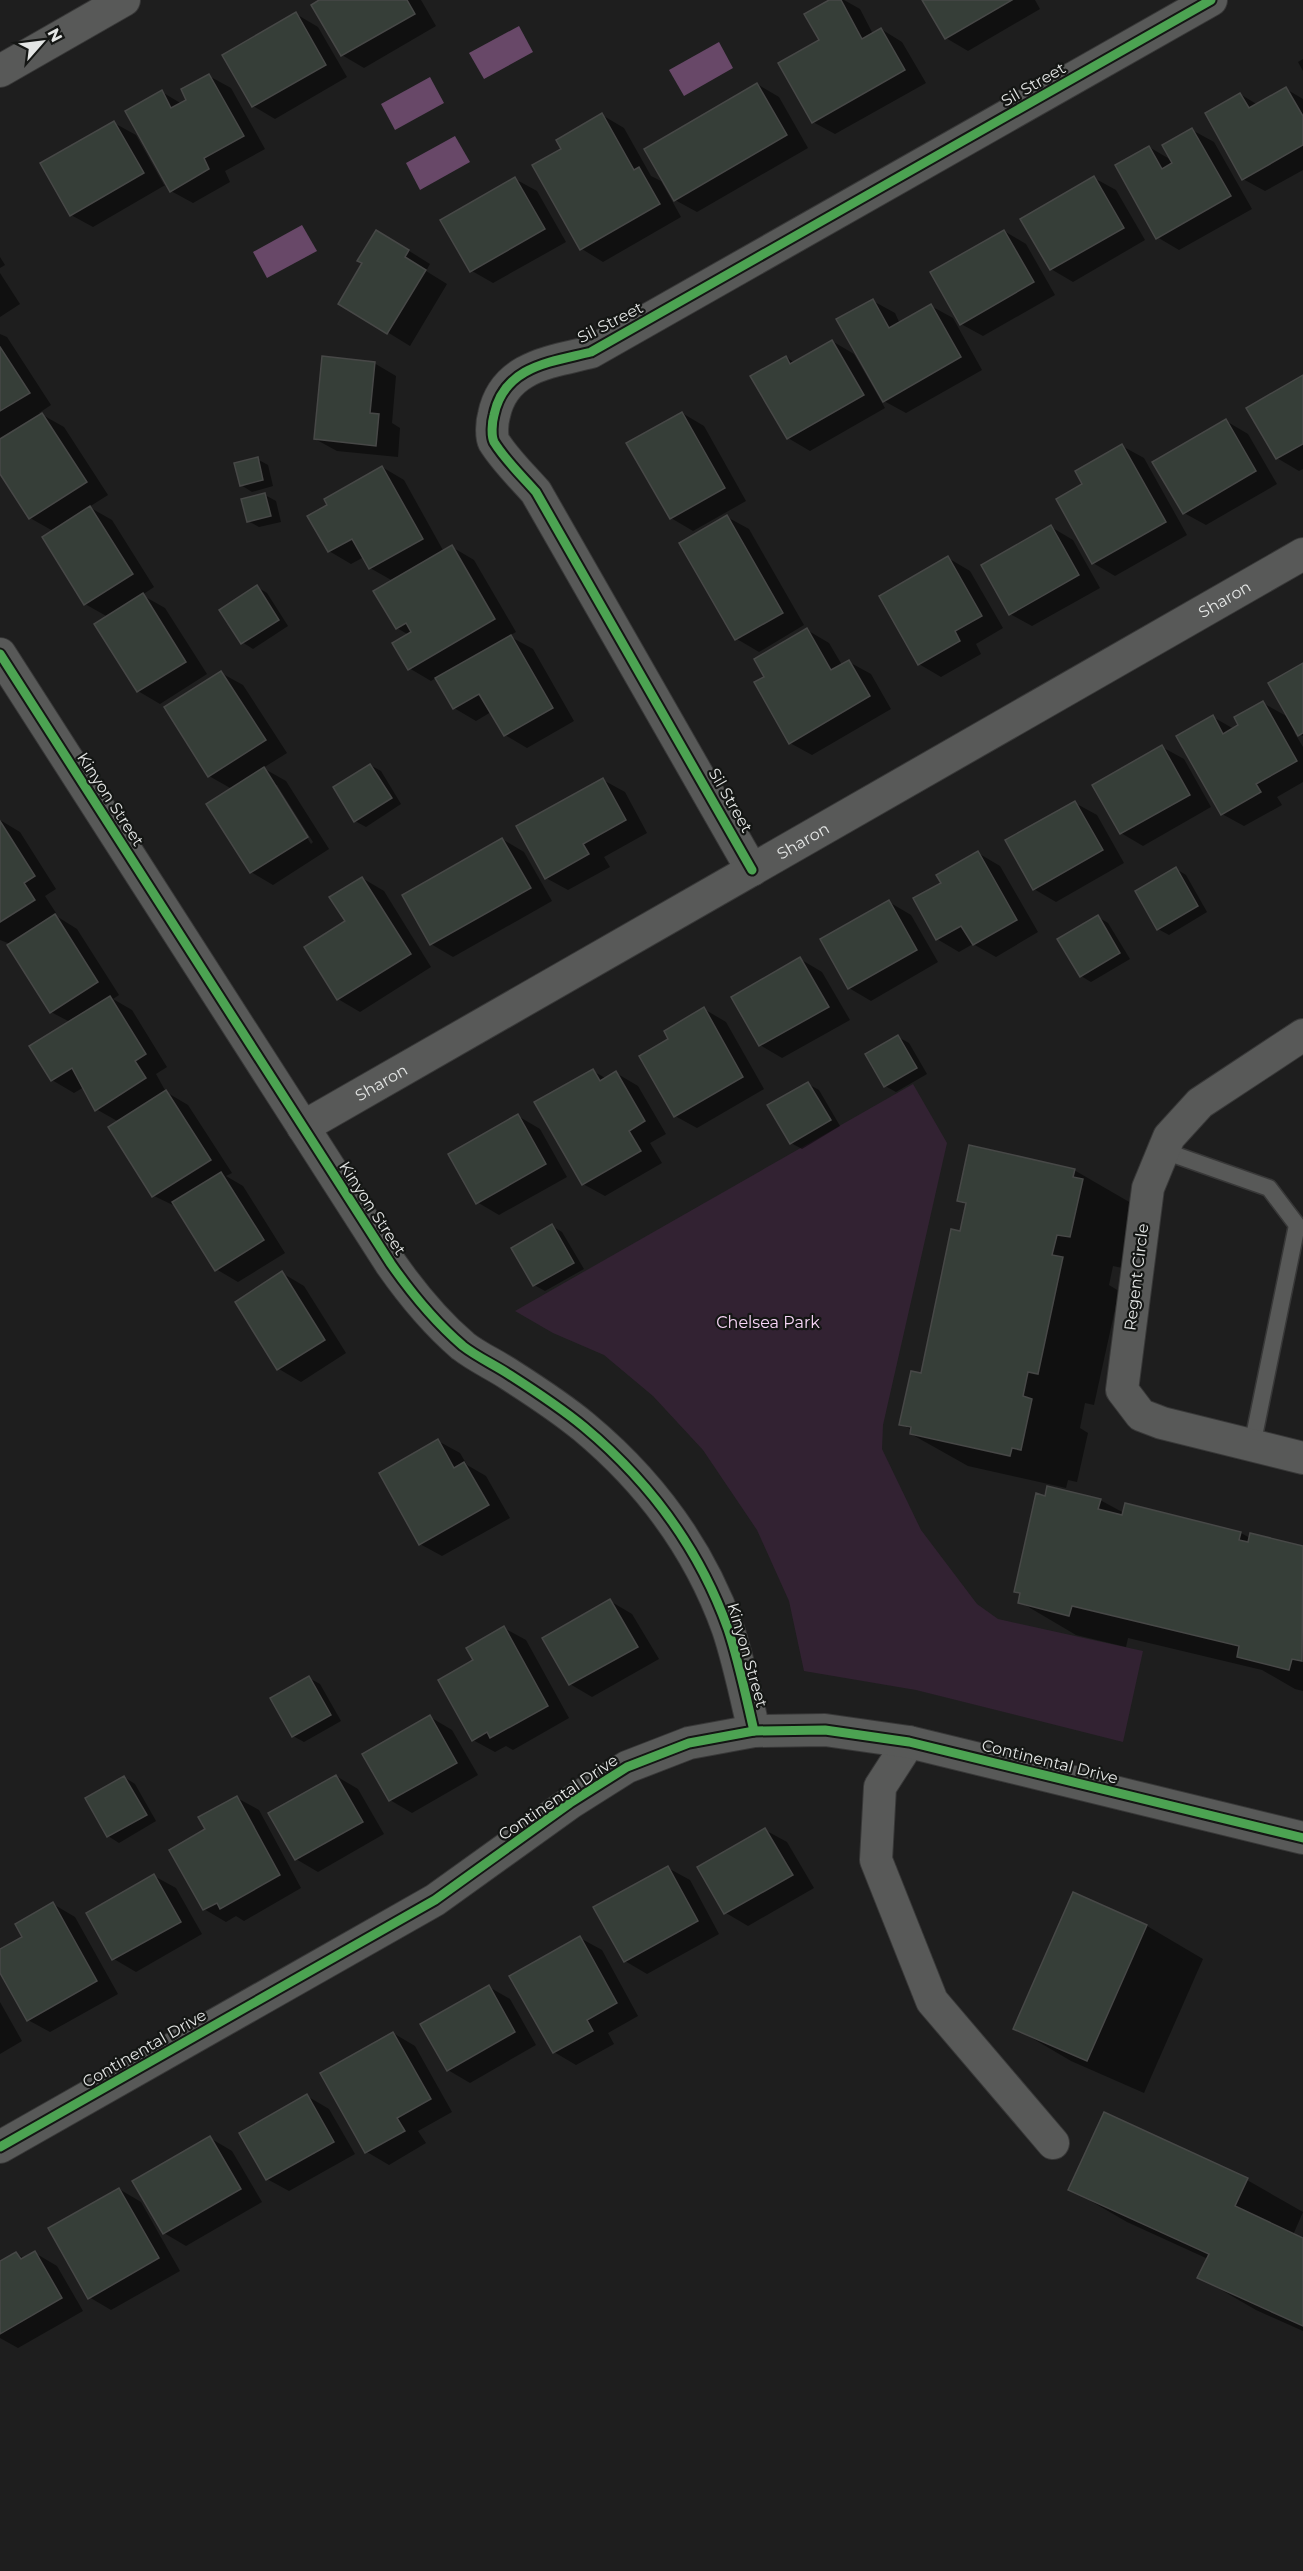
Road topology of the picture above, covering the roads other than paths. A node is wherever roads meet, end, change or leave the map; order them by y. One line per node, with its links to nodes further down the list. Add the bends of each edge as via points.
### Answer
1 (124, 0): 3 (street)
2 (1211, 0): 6 (street, Sil Street, via 591,352 531,367 509,383 497,402 493,440 536,492)
3 (0, 71)
4 (1303, 554): 6 (street, Sharon)
5 (0, 654): 8 (street, Kinyon Street)
6 (752, 870): 8 (street, Sharon)
7 (1303, 1035): 9 (street, Regent Circle, via 1200,1103 1169,1137)
8 (303, 1127): 12 (street, Kinyon Street, via 419,1302 464,1347 584,1427 664,1507 715,1596 729,1632)
9 (1164, 1151): 10 (lane, via 1269,1188 1297,1225); 10 (street, Regent Circle, via 1148,1188 1122,1390 1141,1415)
10 (1252, 1446): 11 (street, Regent Circle)
11 (1303, 1458)
12 (754, 1731): 13 (street, Continental Drive, via 825,1730); 16 (street, Continental Drive, via 689,1743 627,1767 435,1900)
13 (909, 1742): 14 (street, Continental Drive); 15 (street, via 880,1787 876,1860 932,2001)
14 (1303, 1838)
15 (1053, 2143)
16 (0, 2147)

